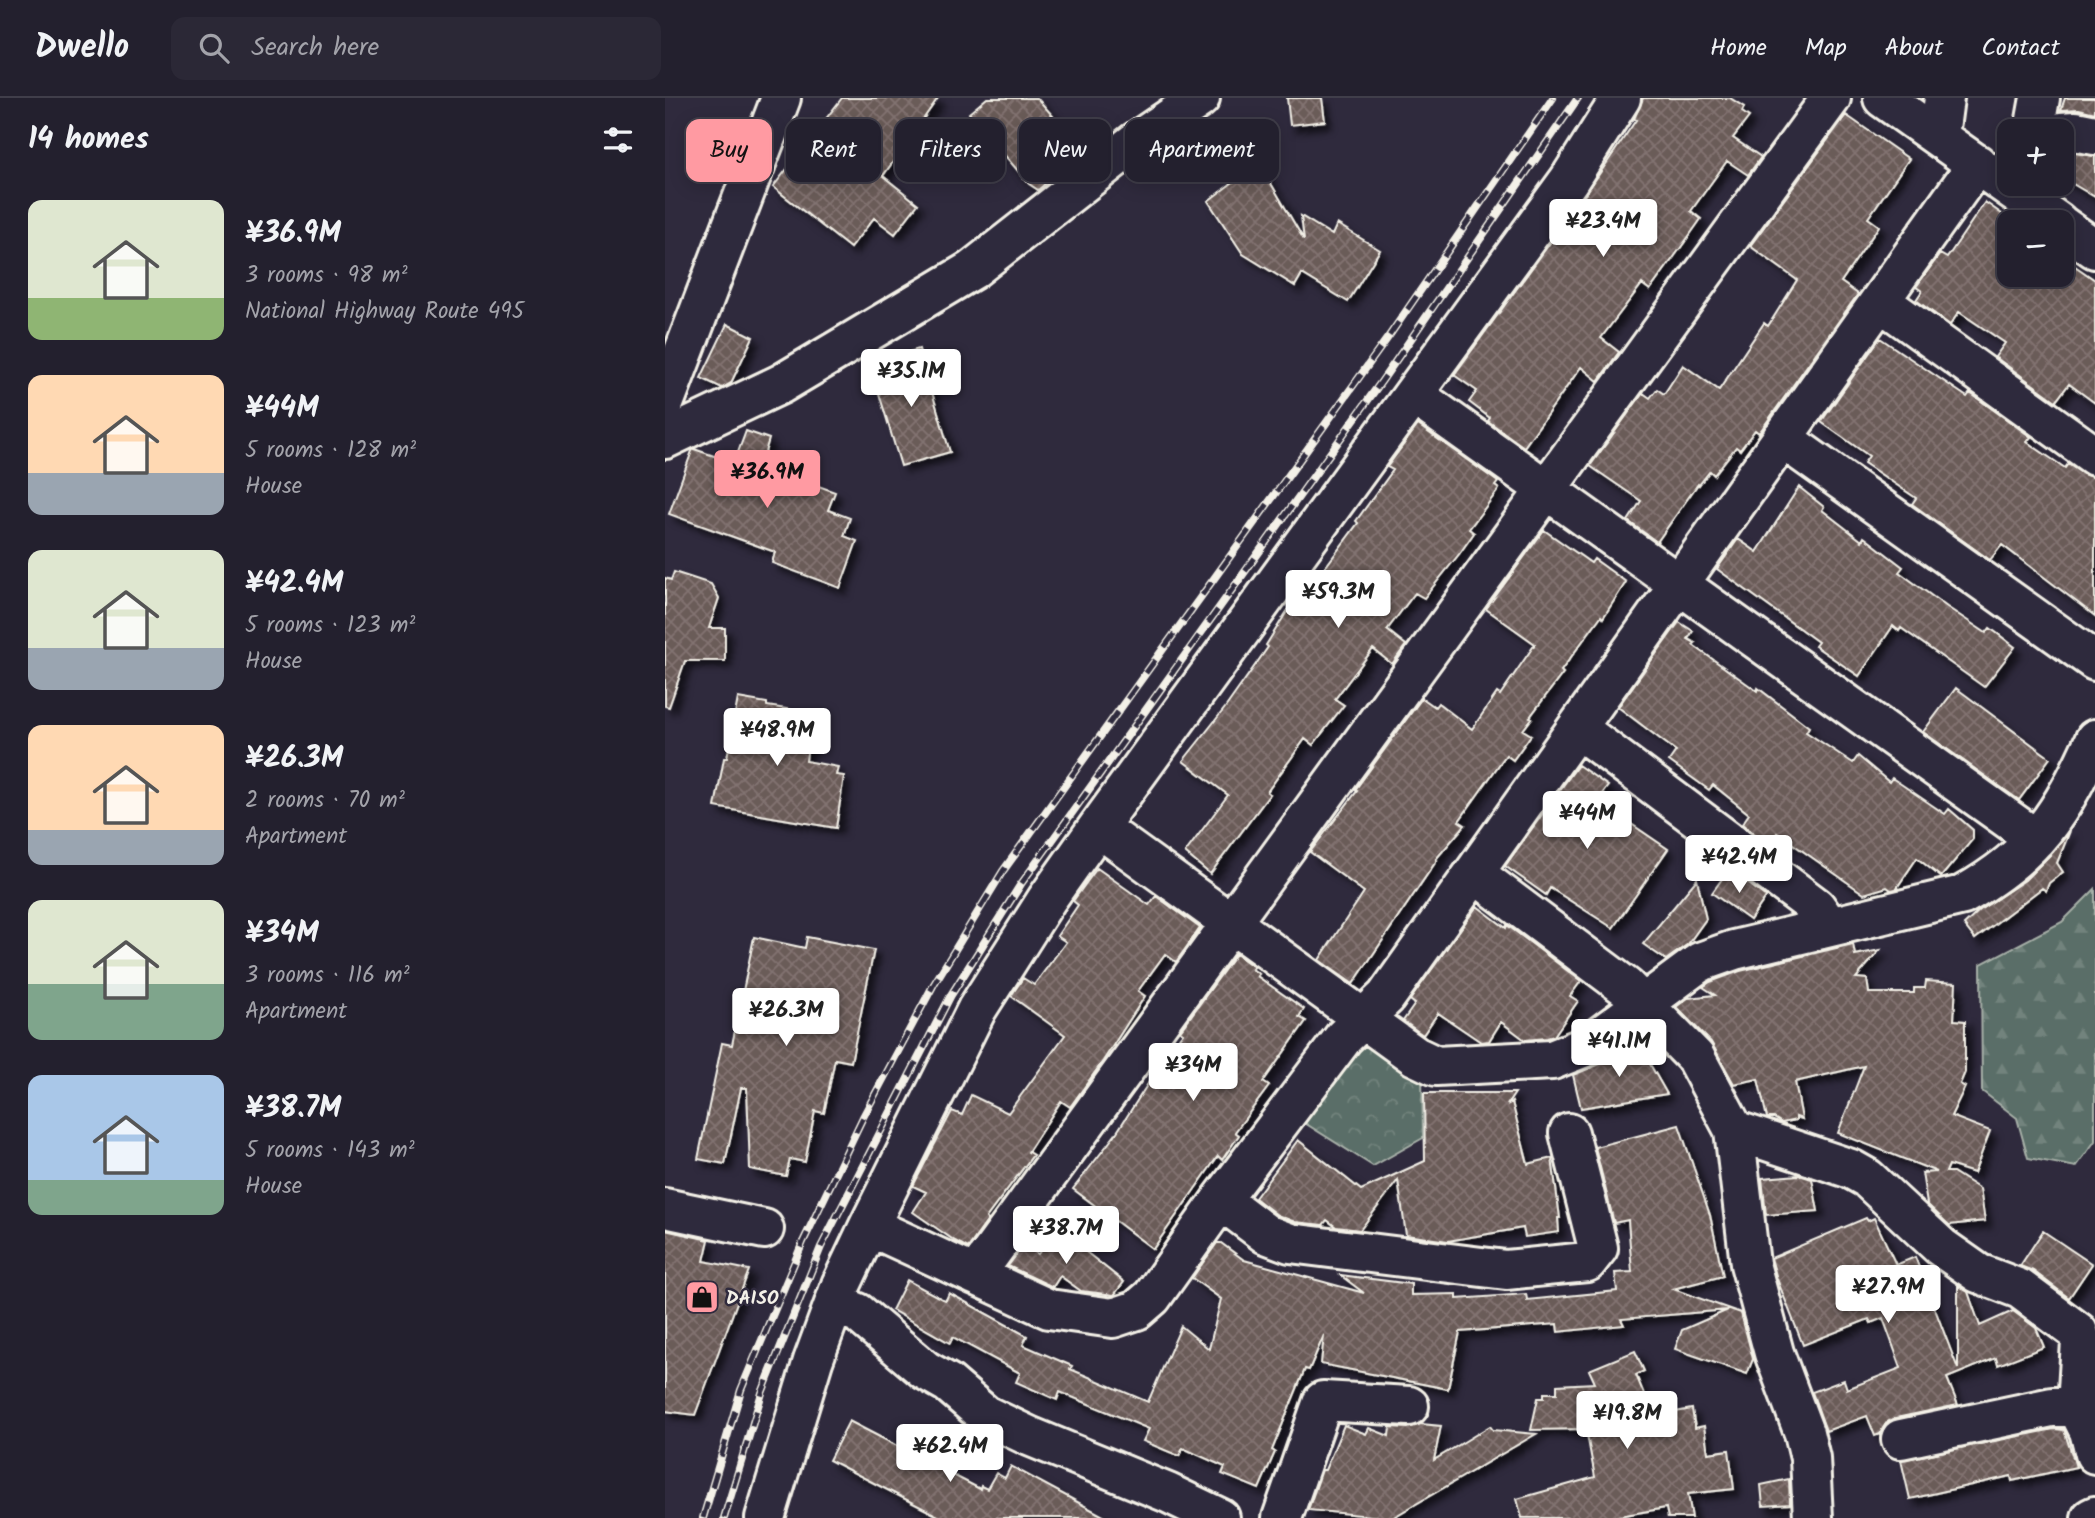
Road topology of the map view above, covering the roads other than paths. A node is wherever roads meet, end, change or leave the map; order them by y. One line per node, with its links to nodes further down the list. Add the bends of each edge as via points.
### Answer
1 (781, 98): 20 (main road)
2 (1200, 98): 22 (main road, via 972,270 782,384)
3 (1621, 98): 19 (main road, via 1569,180)
4 (1831, 98): 24 (main road)
5 (1883, 98): 11 (main road)
6 (1944, 98): 11 (main road)
7 (2040, 98): 8 (main road)
8 (2036, 119)
9 (2074, 131): 10 (main road)
10 (2095, 135)
11 (1939, 136): 12 (main road)
12 (1997, 176)
13 (1997, 178): 18 (main road)
14 (2024, 196): 15 (main road)
15 (2042, 210)
16 (2074, 233): 17 (main road)
17 (2095, 249)
18 (1880, 301): 21 (main road); 23 (main road)
19 (1414, 395): 24 (main road); 29 (main road)
20 (665, 401)
21 (1782, 438): 25 (main road); 26 (main road)
22 (665, 439)
23 (2095, 456)
24 (1546, 490): 25 (main road); 32 (main road)
25 (1679, 584): 27 (main road); 30 (main road)
26 (2095, 661)
27 (1577, 728): 31 (main road); 33 (main road, via 1816,908)
28 (2095, 738): 30 (main road, via 2075,784)
29 (1098, 827): 32 (main road); 40 (main road, via 977,1009)
30 (2036, 839): 33 (main road, via 1991,879 1963,895)
31 (1474, 873): 34 (main road, via 1626,987); 35 (main road, via 1387,997)
32 (1231, 923): 35 (main road); 42 (main road)
33 (1830, 927): 34 (main road, via 1700,962)
34 (1643, 1005): 35 (main road, via 1587,1046 1552,1060 1457,1066 1436,1066 1415,1056); 36 (main road, via 1695,1058)
35 (1364, 1020): 38 (main road, via 1344,1037)
36 (1734, 1130): 45 (main road, via 1867,1178 1941,1247 1978,1273 2020,1289 2078,1332); 51 (main road, via 1750,1264 1774,1353 1804,1433)
37 (1569, 1133): 38 (main road, via 1598,1248 1587,1262 1506,1270 1290,1243 1266,1234)
38 (1221, 1200): 42 (main road, via 1152,1297 1137,1310 1113,1318 1049,1309)
39 (665, 1208): 41 (main road)
40 (869, 1226): 42 (main road); 43 (main road)
41 (764, 1229)
42 (975, 1275)
43 (835, 1303): 48 (main road); 49 (main road, via 858,1312 985,1415)
44 (1409, 1406): 50 (main road, via 1323,1401)
45 (2077, 1407): 46 (main road, via 2053,1407); 47 (main road)
46 (1901, 1439)
47 (2095, 1454)
48 (765, 1518)
49 (1220, 1518)
50 (1282, 1518)
51 (1813, 1518)

